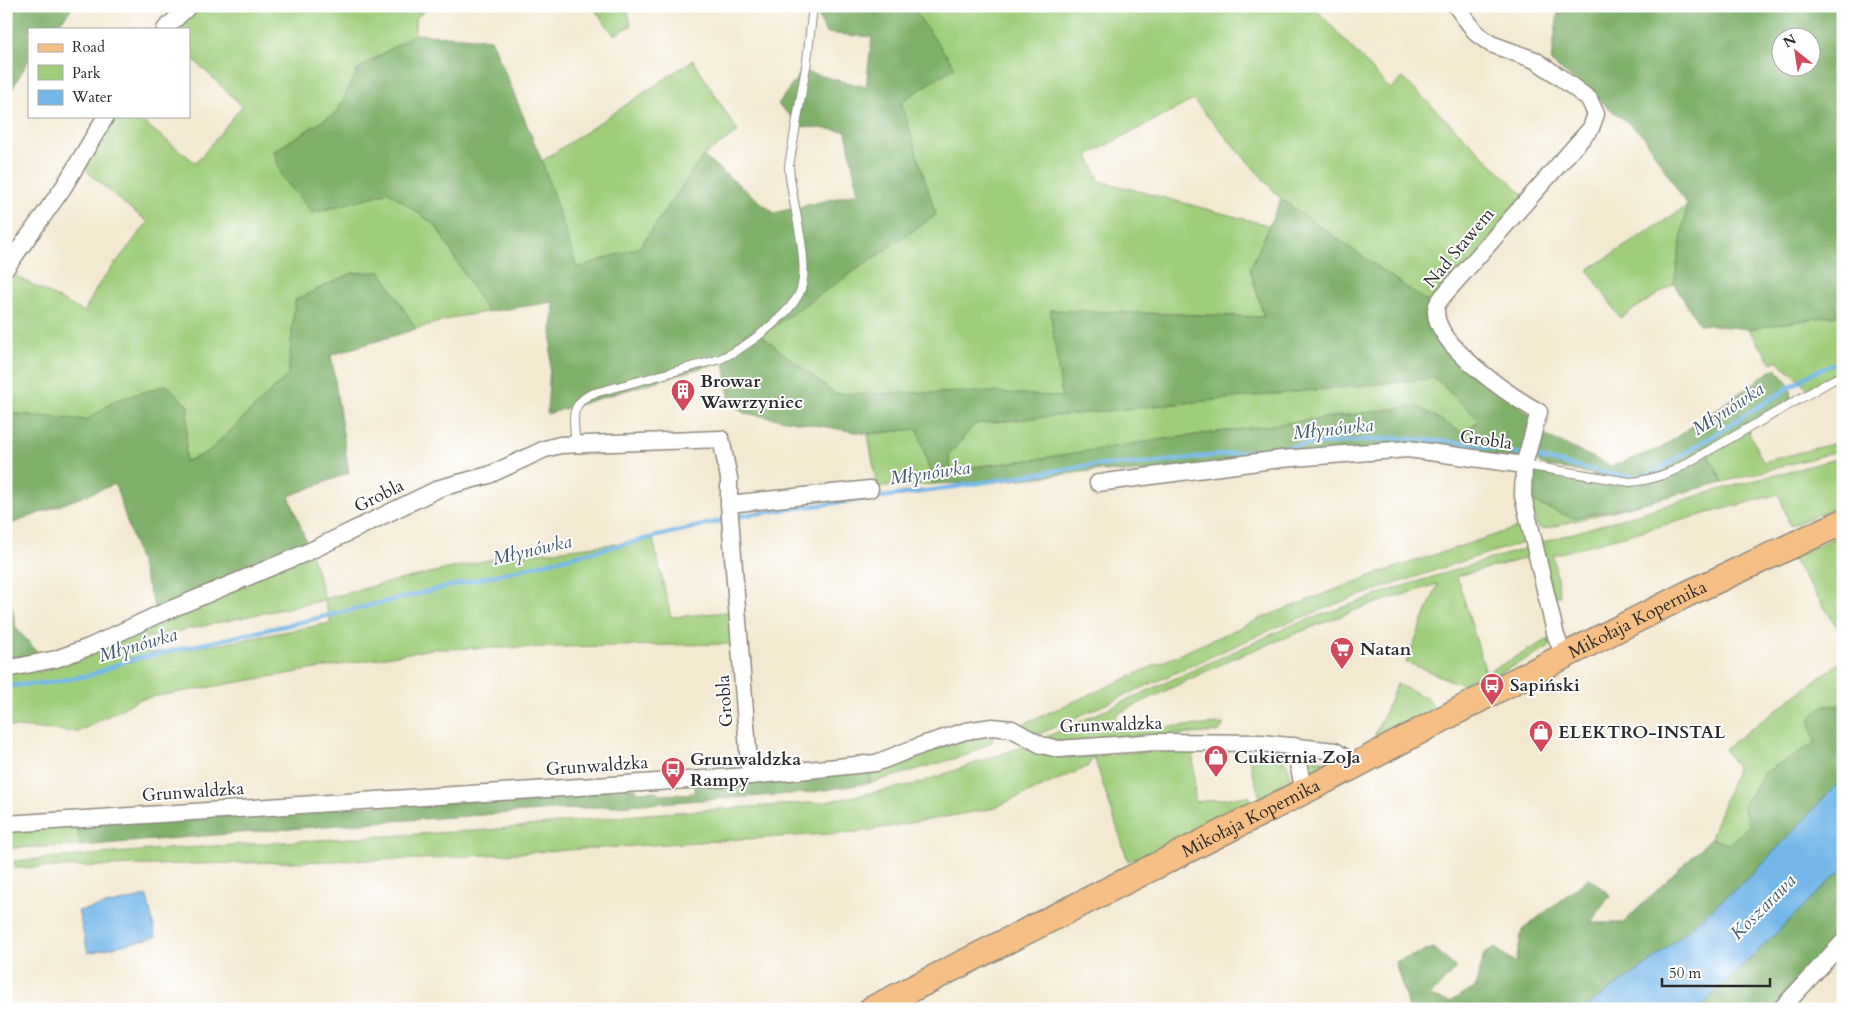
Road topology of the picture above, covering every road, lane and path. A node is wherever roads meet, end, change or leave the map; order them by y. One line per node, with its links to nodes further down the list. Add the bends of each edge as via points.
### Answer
1 (189, 6): 4 (street)
2 (813, 6): 8 (lane, via 789,166 803,257 799,295 783,315 756,339 720,359 591,394 579,401 574,419)
3 (1456, 6): 9 (street, Nad Stawem, via 1477,34 1491,44 1535,60 1589,99 1596,114 1590,128 1442,296 1436,308 1442,329 1480,373 1539,412)
4 (166, 28)
5 (105, 118): 6 (street, via 63,188)
6 (6, 268)
7 (1843, 376): 9 (lane, Grobla, via 1655,478 1630,482)
8 (576, 444): 12 (street, Grobla, via 720,439 729,478); 15 (street, Grobla, via 544,449 490,475 440,488 310,551 89,647 56,659)
9 (1524, 465): 10 (street, Grobla, via 1408,449 1281,459); 14 (street, Nad Stawem, via 1523,496 1556,636)
10 (1098, 483)
11 (870, 489): 12 (street)
12 (729, 504): 18 (street, Grobla)
13 (1843, 522): 14 (main road, Mikołaja Kopernika, via 1687,594)
14 (1564, 656): 17 (main road, Mikołaja Kopernika)
15 (6, 669)
16 (1294, 746): 17 (street, Grunwaldzka, via 1335,751); 18 (street, Grunwaldzka, via 1156,742 1059,749 1041,745 1012,729 992,727 966,731 876,763); 19 (street)
17 (1356, 765): 19 (main road, Mikołaja Kopernika)
18 (750, 776): 20 (street, Grunwaldzka)
19 (1304, 791): 22 (main road, Mikołaja Kopernika)
20 (6, 824)
21 (1843, 942): 23 (street)
22 (872, 1009)
23 (1781, 1009)

